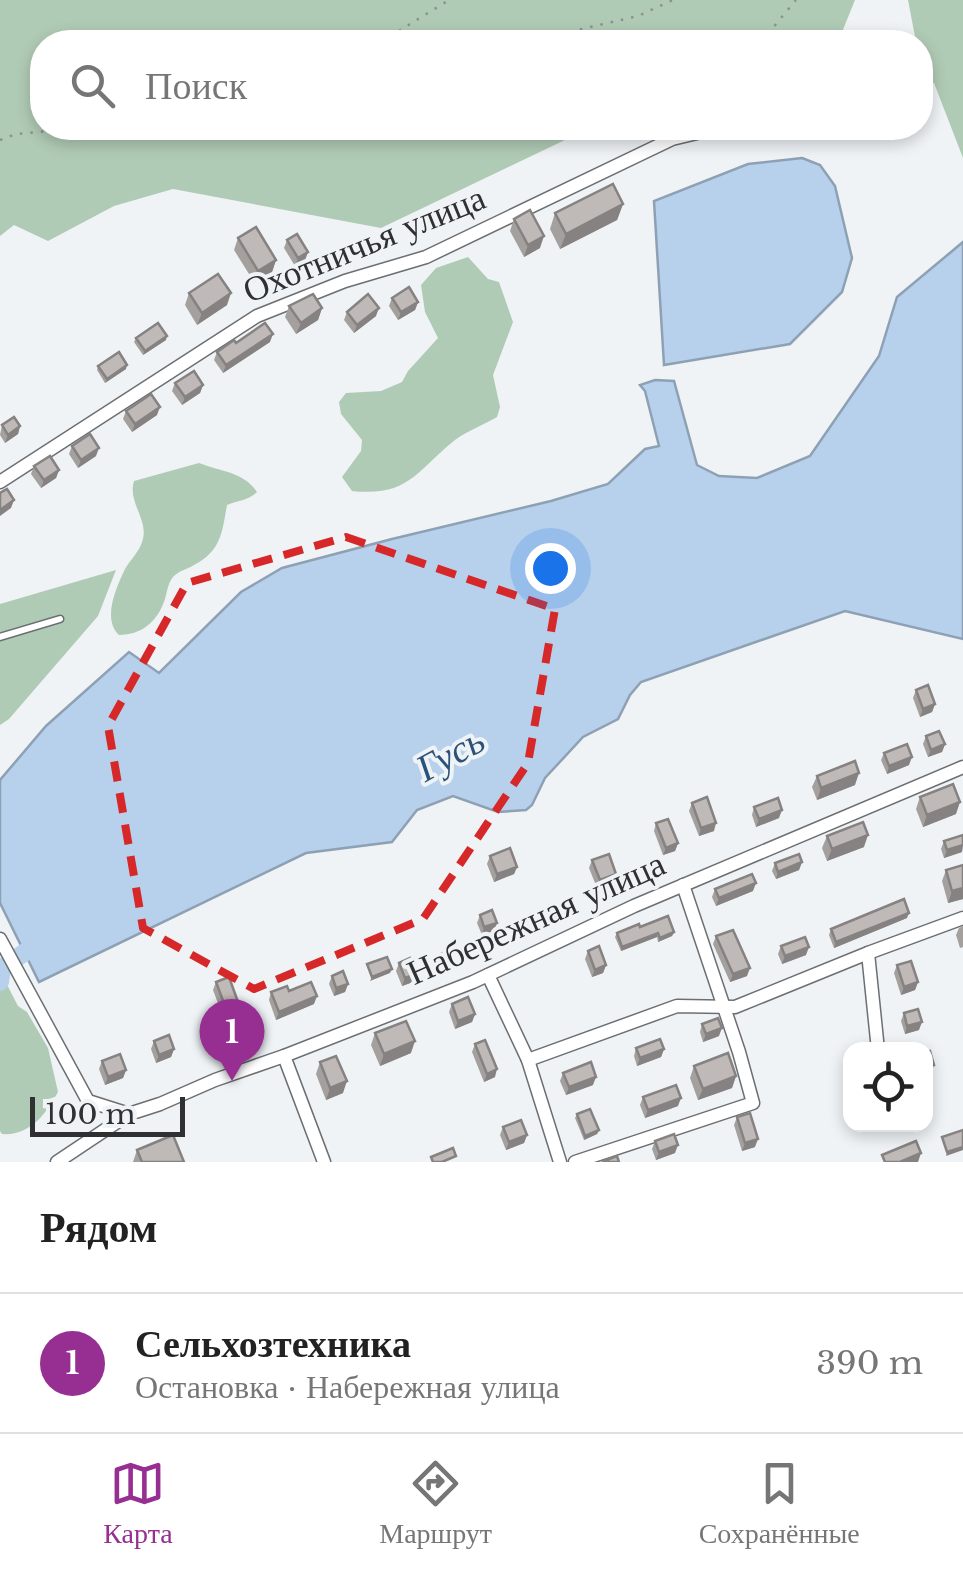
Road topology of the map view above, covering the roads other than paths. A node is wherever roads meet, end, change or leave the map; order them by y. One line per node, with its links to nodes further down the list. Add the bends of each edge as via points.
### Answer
1 (670, 140): 2 (street, Охотничья улица, via 426,257 344,280 256,316)
2 (0, 482)
3 (60, 619): 4 (lane)
4 (0, 637)
5 (963, 767): 6 (street, Набережная улица)
6 (683, 885): 10 (street, Набережная улица); 11 (street)
7 (963, 918): 9 (street)
8 (1, 940): 15 (street, via 88,1101)
9 (868, 953): 11 (street, via 735,1008); 12 (street)
10 (488, 975): 13 (street, Набережная улица); 14 (street)
11 (722, 1007): 14 (street, via 677,1006); 19 (street, via 754,1103)
12 (877, 1042)
13 (284, 1056): 15 (street, Набережная улица); 17 (street)
14 (528, 1060): 18 (street)
15 (129, 1114): 16 (street, Набережная улица)
16 (57, 1162)
17 (324, 1162)
18 (560, 1162)
19 (576, 1162)

